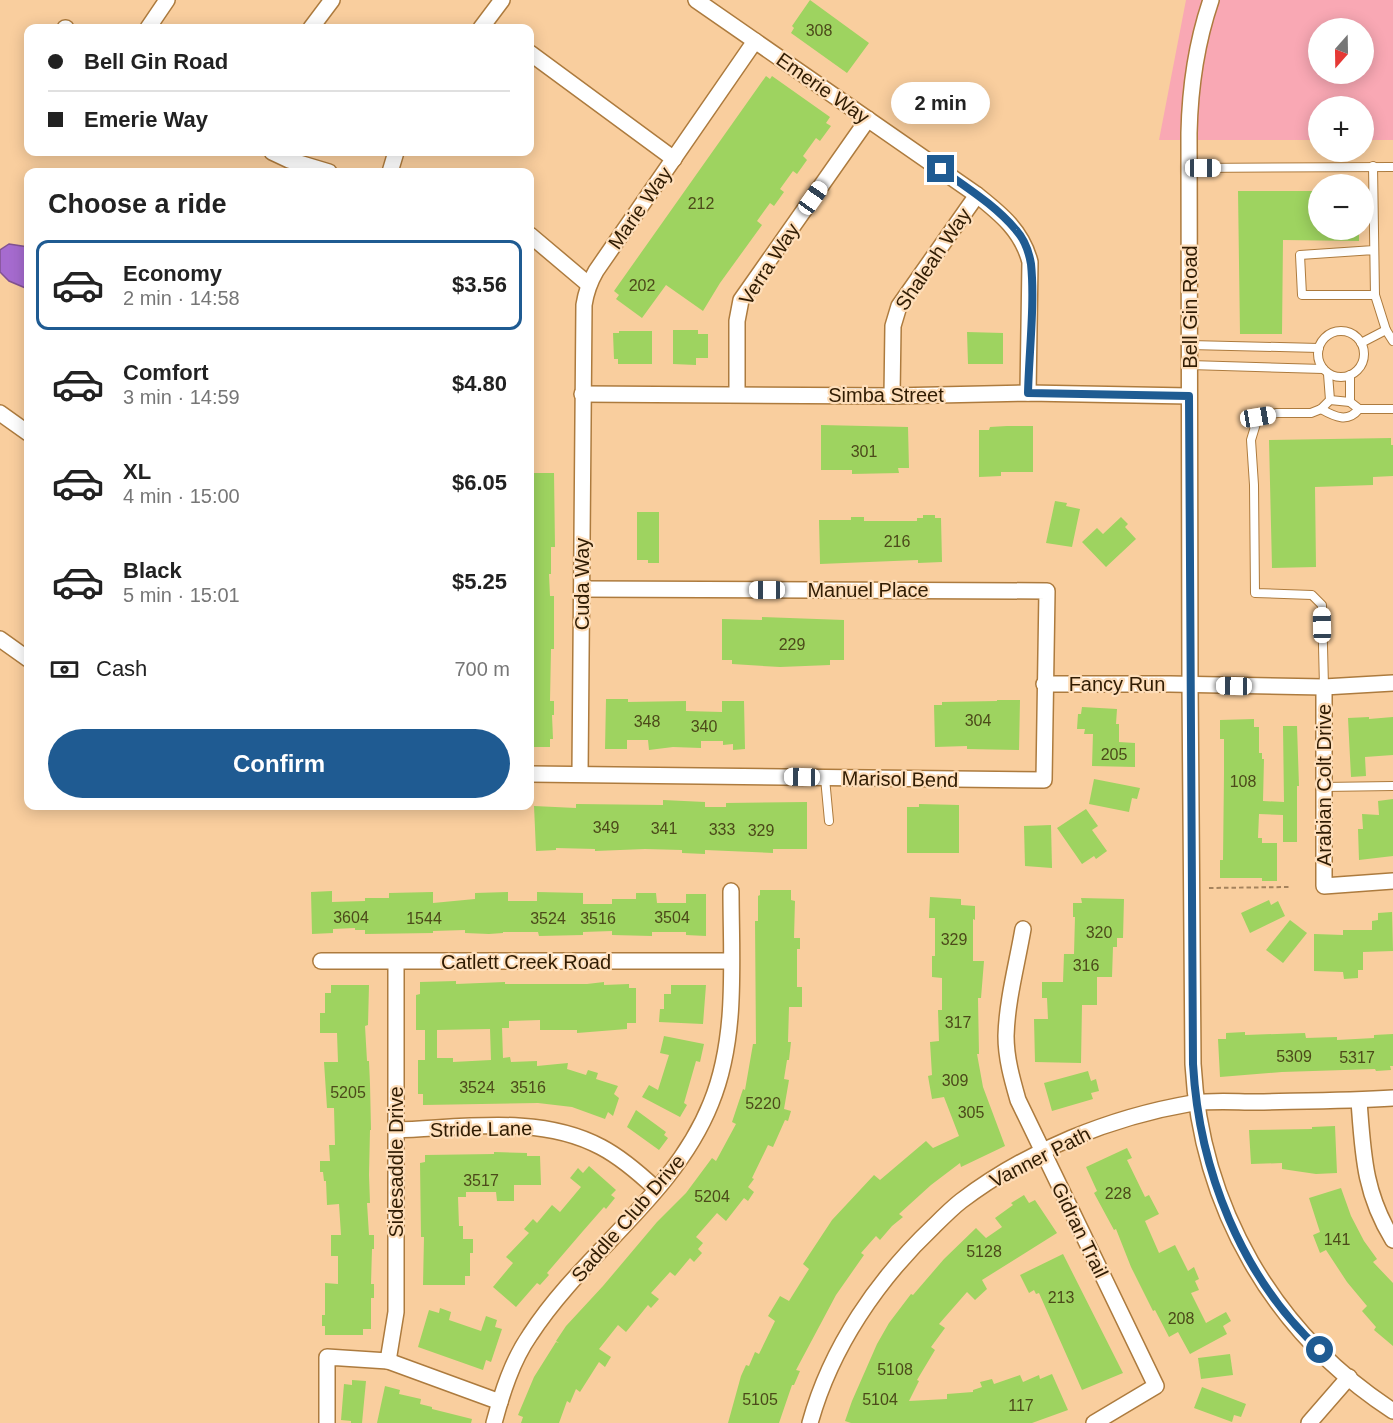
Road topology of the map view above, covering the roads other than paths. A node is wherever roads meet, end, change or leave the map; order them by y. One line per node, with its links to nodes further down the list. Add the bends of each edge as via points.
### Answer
1 (167, 0): 6 (street)
2 (332, 0): 7 (street)
3 (502, 0): 8 (street)
4 (696, 0): 9 (street, Emerie Way)
5 (1211, 0): 17 (street, Bell Gin Road, via 1194,64)
6 (151, 24)
7 (314, 24)
8 (489, 24)
9 (755, 41): 11 (street, Emerie Way); 13 (street, Marie Way)
10 (534, 56): 13 (street)
11 (868, 119): 18 (street, Emerie Way); 33 (street, Verra Way, via 741,300 737,321)
12 (280, 156): 16 (street)
13 (674, 159): 21 (street, Marie Way)
14 (1373, 166): 15 (lane); 17 (lane); 20 (lane)
15 (1393, 167)
16 (316, 168)
17 (1190, 168): 26 (street, Bell Gin Road)
18 (977, 195): 31 (street, Emerie Way, via 1017,231 1026,246 1030,262); 34 (street, Shaleah Way, via 899,306 893,326)
19 (534, 238): 21 (street)
20 (1374, 250): 22 (lane); 22 (lane, via 1304,254 1299,259 1302,295)
21 (588, 284): 32 (street, Marie Way)
22 (1375, 295): 23 (lane)
23 (1386, 330): 24 (lane); 25 (lane)
24 (1393, 341)
25 (1360, 343): 27 (lane, via 1342,331 1327,335); 30 (lane, via 1364,357)
26 (1190, 345): 27 (lane); 28 (street, Bell Gin Road)
27 (1318, 348): 29 (lane, via 1319,362)
28 (1190, 365): 29 (lane); 35 (street, Bell Gin Road)
29 (1326, 371): 30 (lane, via 1335,377); 36 (lane)
30 (1350, 375): 37 (lane)
31 (1028, 393): 34 (street, Simba Street); 35 (street, Simba Street)
32 (582, 394): 33 (street, Simba Street); 43 (street, Cuda Way)
33 (737, 394): 34 (street, Simba Street)
34 (892, 396)
35 (1189, 396): 49 (street, Bell Gin Road)
36 (1330, 400): 37 (lane); 39 (lane)
37 (1350, 402): 38 (lane)
38 (1359, 408): 39 (lane, via 1345,418); 40 (lane)
39 (1322, 409): 50 (lane, via 1258,417 1251,440 1255,593 1312,595 1322,605)
40 (1393, 409)
41 (0, 413): 42 (street)
42 (24, 430)
43 (582, 589): 44 (street, Manuel Place); 52 (street, Cuda Way)
44 (1047, 591): 48 (street, Marisol Bend)
45 (0, 639): 46 (street)
46 (24, 656)
47 (1393, 683): 50 (street, Fancy Run)
48 (1044, 684): 49 (street, Fancy Run); 53 (street, Marisol Bend, via 1044,780)
49 (1190, 684): 50 (street, Fancy Run); 65 (street, Bell Gin Road)
50 (1324, 687): 55 (street, Arabian Colt Drive)
51 (534, 774): 52 (street, Marisol Bend)
52 (580, 774): 53 (street, Marisol Bend)
53 (825, 778): 56 (lane)
54 (1393, 786): 55 (lane)
55 (1323, 787): 57 (street, Arabian Colt Drive, via 1324,886)
56 (829, 821)
57 (1393, 881)
58 (731, 891): 61 (street, Saddle Club Drive)
59 (1023, 929): 67 (street, Gidran Trail, via 1006,1036 1018,1100)
60 (321, 961): 62 (street, Catlett Creek Road)
61 (731, 961): 62 (street, Catlett Creek Road); 68 (street, Saddle Club Drive, via 726,1051 712,1103 688,1148)
62 (396, 962): 66 (street, Sidesaddle Drive)
63 (1393, 1098): 64 (street, Vanner Path)
64 (1359, 1101): 65 (street, Vanner Path); 69 (street, via 1364,1165 1371,1195)
65 (1195, 1103): 67 (street, Vanner Path, via 1098,1127); 71 (street, Bell Gin Road, via 1215,1184 1253,1268 1305,1337)
66 (396, 1130): 68 (street, Stride Lane, via 540,1128 601,1147); 70 (street, Sidesaddle Drive, via 396,1312)
67 (1042, 1152): 76 (street, Vanner Path, via 960,1202 915,1244 879,1286 845,1338); 77 (street, Gidran Trail, via 1156,1386)
68 (656, 1189): 72 (street, Saddle Club Drive, via 550,1307 529,1336)
69 (1393, 1240)
70 (388, 1361): 72 (street); 74 (street, via 327,1357)
71 (1349, 1377): 73 (street, Bell Gin Road); 78 (street)
72 (500, 1402): 75 (street, Saddle Club Drive)
73 (1393, 1411)
74 (327, 1423)
75 (494, 1423)
76 (810, 1423)
77 (1094, 1423)
78 (1309, 1423)

